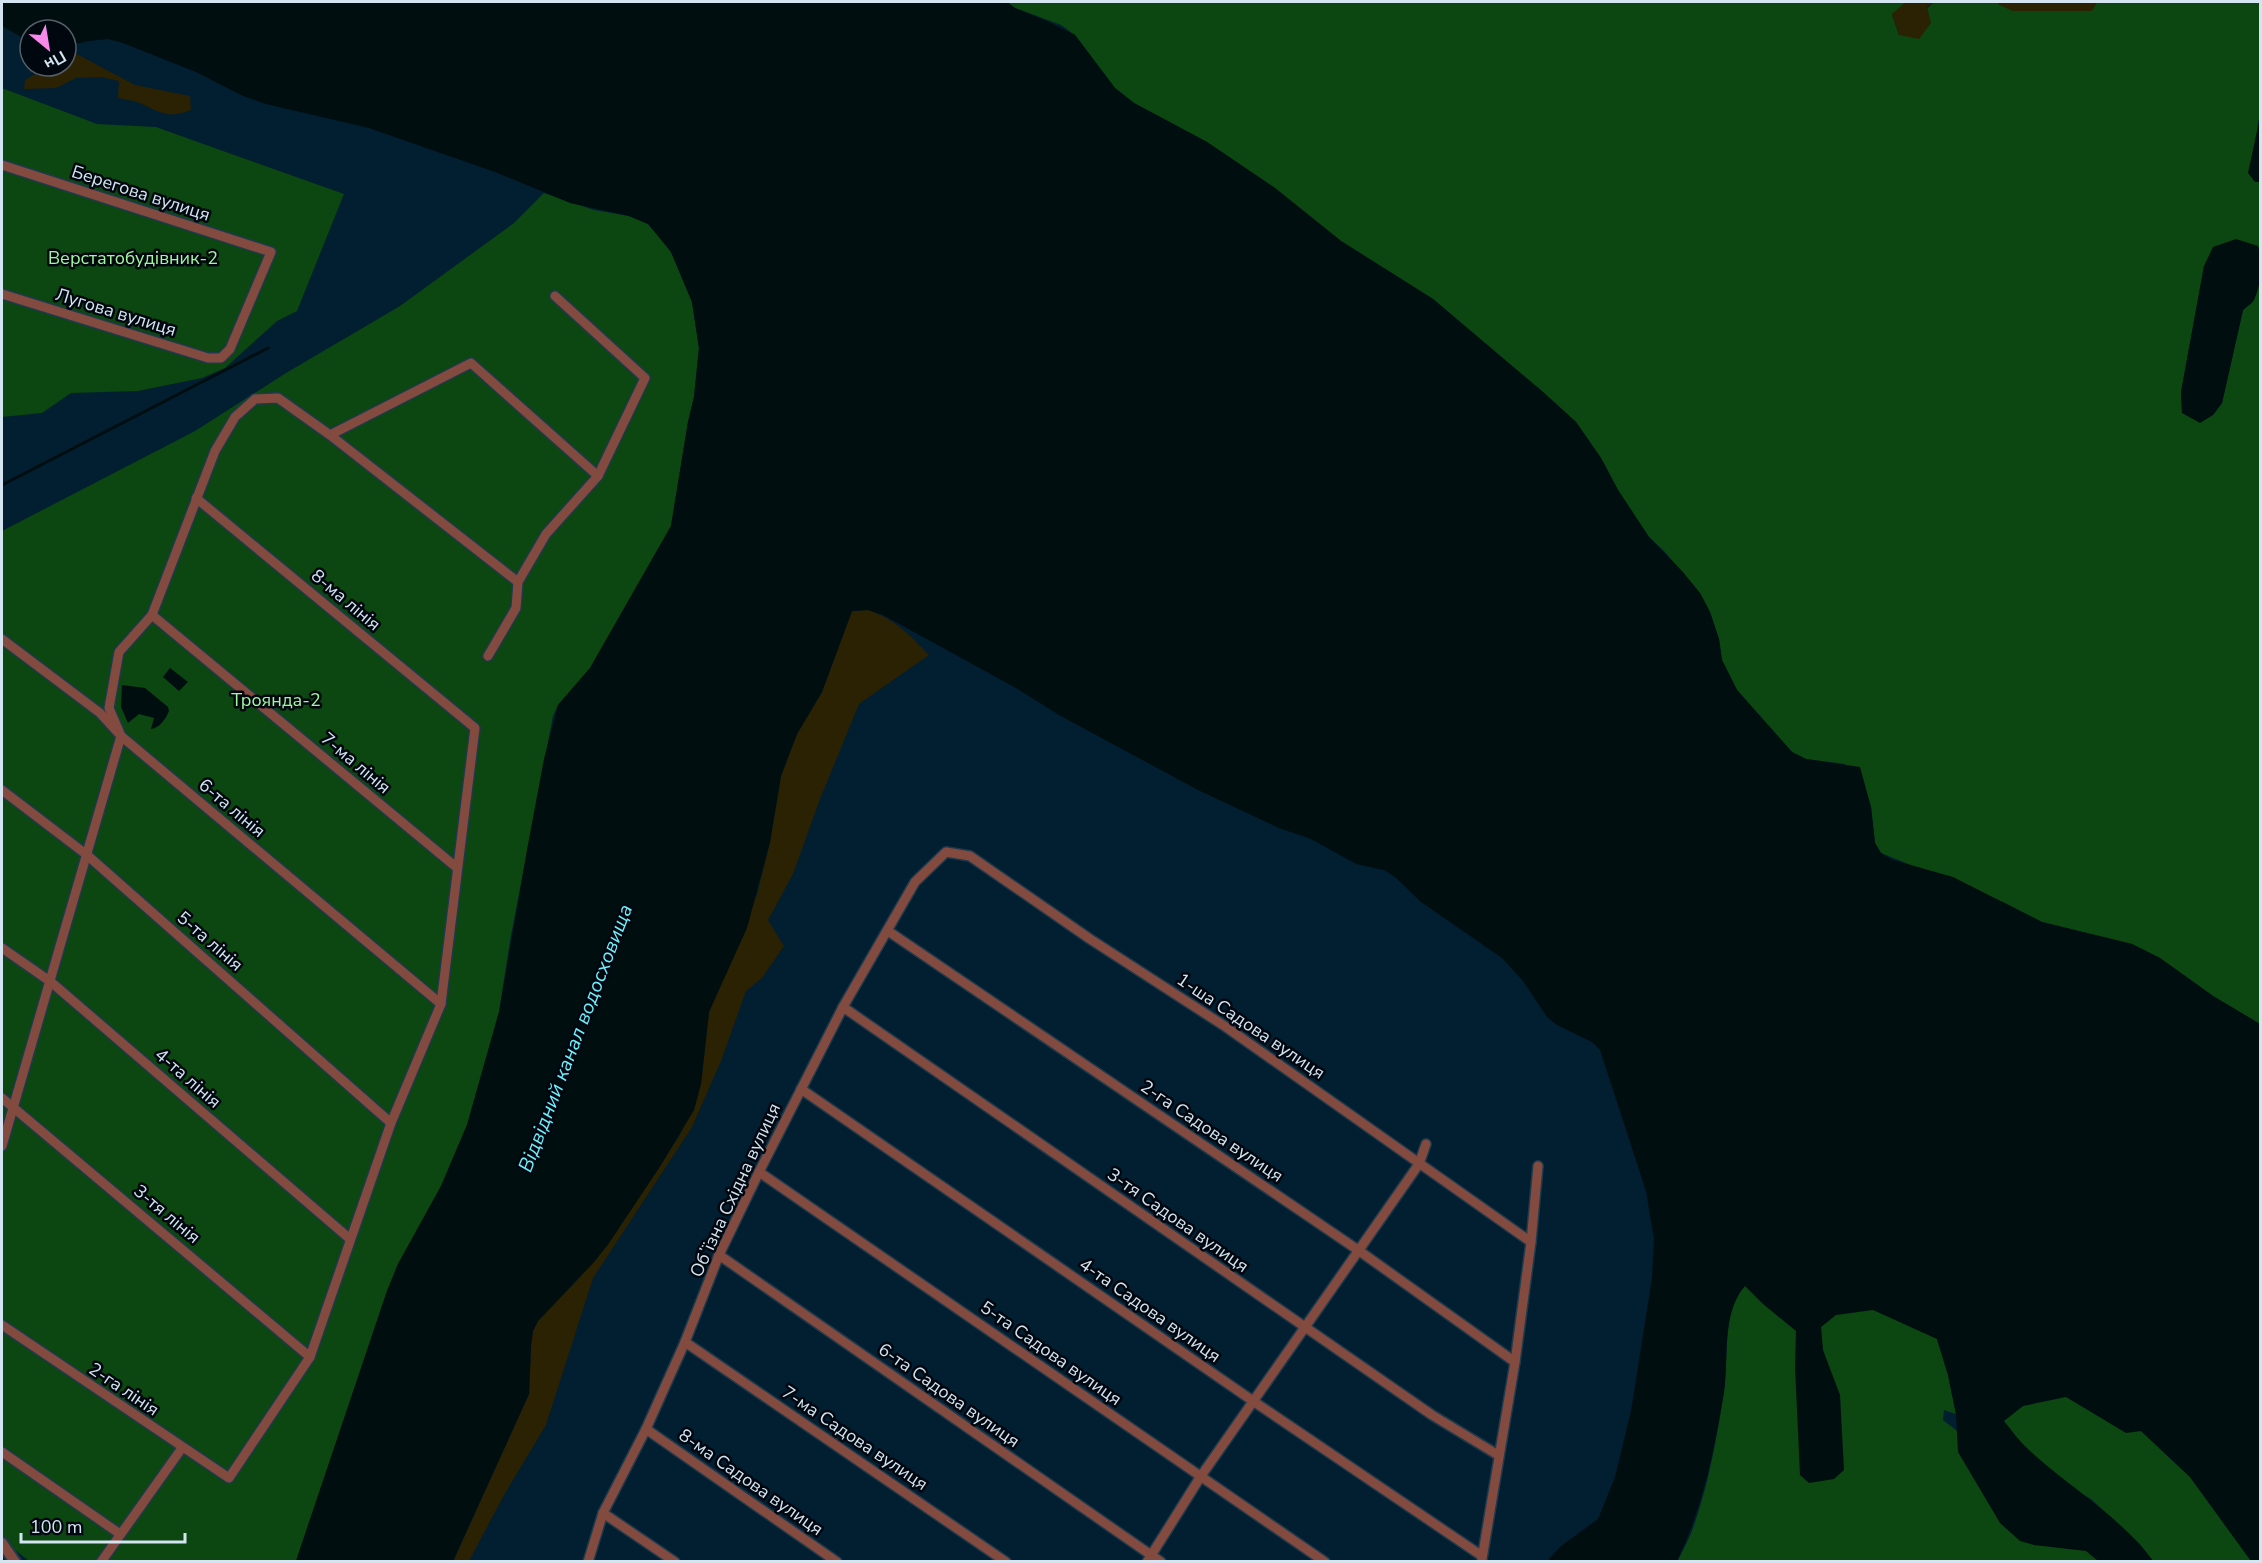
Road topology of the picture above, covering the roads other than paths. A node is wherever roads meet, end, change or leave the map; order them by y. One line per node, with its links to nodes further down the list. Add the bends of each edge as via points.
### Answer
1 (2, 165): 4 (street, Берегова вулиця, via 271,252 230,349)
2 (2, 294): 4 (street, Лугова вулиця, via 208,358)
3 (555, 296): 6 (street, via 645,378)
4 (220, 358)
5 (330, 435): 6 (street, via 471,363); 7 (street, via 278,398 255,399 235,417 215,451); 8 (street)
6 (598, 476): 8 (street, via 546,534)
7 (196, 498): 9 (street); 16 (street, 8-ма лінія, via 474,728)
8 (518, 582): 11 (street, via 516,608)
9 (152, 615): 12 (street, via 119,652 109,708); 16 (street, 7-ма лінія)
10 (2, 639): 12 (street, 6-та лінія, via 100,713)
11 (488, 656)
12 (121, 736): 15 (street); 20 (street, 6-та лінія)
13 (2, 790): 15 (street, 5-та лінія)
14 (946, 852): 17 (street, Обʼїзна Східна вулиця, via 915,882); 28 (street, 1-ша Садова вулиця, via 970,856 1226,1027)
15 (87, 855): 19 (street); 25 (street, 5-та лінія)
16 (456, 867): 20 (street)
17 (888, 931): 21 (street, Обʼїзна Східна вулиця); 33 (street, 2-га Садова вулиця)
18 (2, 948): 19 (street, 4-та лінія)
19 (51, 982): 24 (street); 31 (street, 4-та лінія)
20 (441, 1004): 25 (street)
21 (843, 1007): 22 (street, Обʼїзна Східна вулиця); 36 (street, 3-тя Садова вулиця)
22 (801, 1089): 30 (street, Обʼїзна Східна вулиця); 40 (street, 4-та Садова вулиця)
23 (2, 1098): 24 (street, 3-тя лінія)
24 (14, 1106): 27 (street); 38 (street, 3-тя лінія)
25 (391, 1122): 31 (street)
26 (1426, 1144): 28 (street)
27 (2, 1146)
28 (1419, 1164): 32 (street, 1-ша Садова вулиця); 33 (street)
29 (1538, 1166): 32 (street)
30 (759, 1172): 34 (street, Обʼїзна Східна вулиця); 45 (street, 5-та Садова вулиця)
31 (350, 1239): 38 (street)
32 (1532, 1242): 39 (street)
33 (1358, 1250): 36 (street); 39 (street, 2-га Садова вулиця)
34 (719, 1255): 37 (street, Обʼїзна Східна вулиця); 49 (street, 6-та Садова вулиця)
35 (2, 1325): 42 (street, 2-га лінія)
36 (1305, 1328): 40 (street); 44 (street, 3-тя Садова вулиця)
37 (685, 1342): 41 (street, Обʼїзна Східна вулиця); 56 (street, 7-ма Садова вулиця)
38 (310, 1357): 42 (street, 2-га лінія, via 229,1478)
39 (1515, 1362): 44 (street)
40 (1253, 1401): 45 (street); 50 (street, 4-та Садова вулиця)
41 (646, 1430): 46 (street, Обʼїзна Східна вулиця); 55 (street, 8-ма Садова вулиця)
42 (182, 1448): 47 (street)
43 (2, 1452): 47 (street)
44 (1498, 1455): 50 (street)
45 (1201, 1476): 49 (street); 58 (street, 5-та Садова вулиця)
46 (603, 1513): 53 (street, Обʼїзна Східна вулиця); 54 (street)
47 (120, 1534): 52 (street)
48 (2, 1543): 51 (street)
49 (1149, 1558): 57 (street, 6-та Садова вулиця)
50 (1482, 1559)
51 (15, 1562)
52 (101, 1562)
53 (588, 1562)
54 (675, 1562)
55 (837, 1562)
56 (1006, 1562)
57 (1161, 1562)
58 (1325, 1562)

